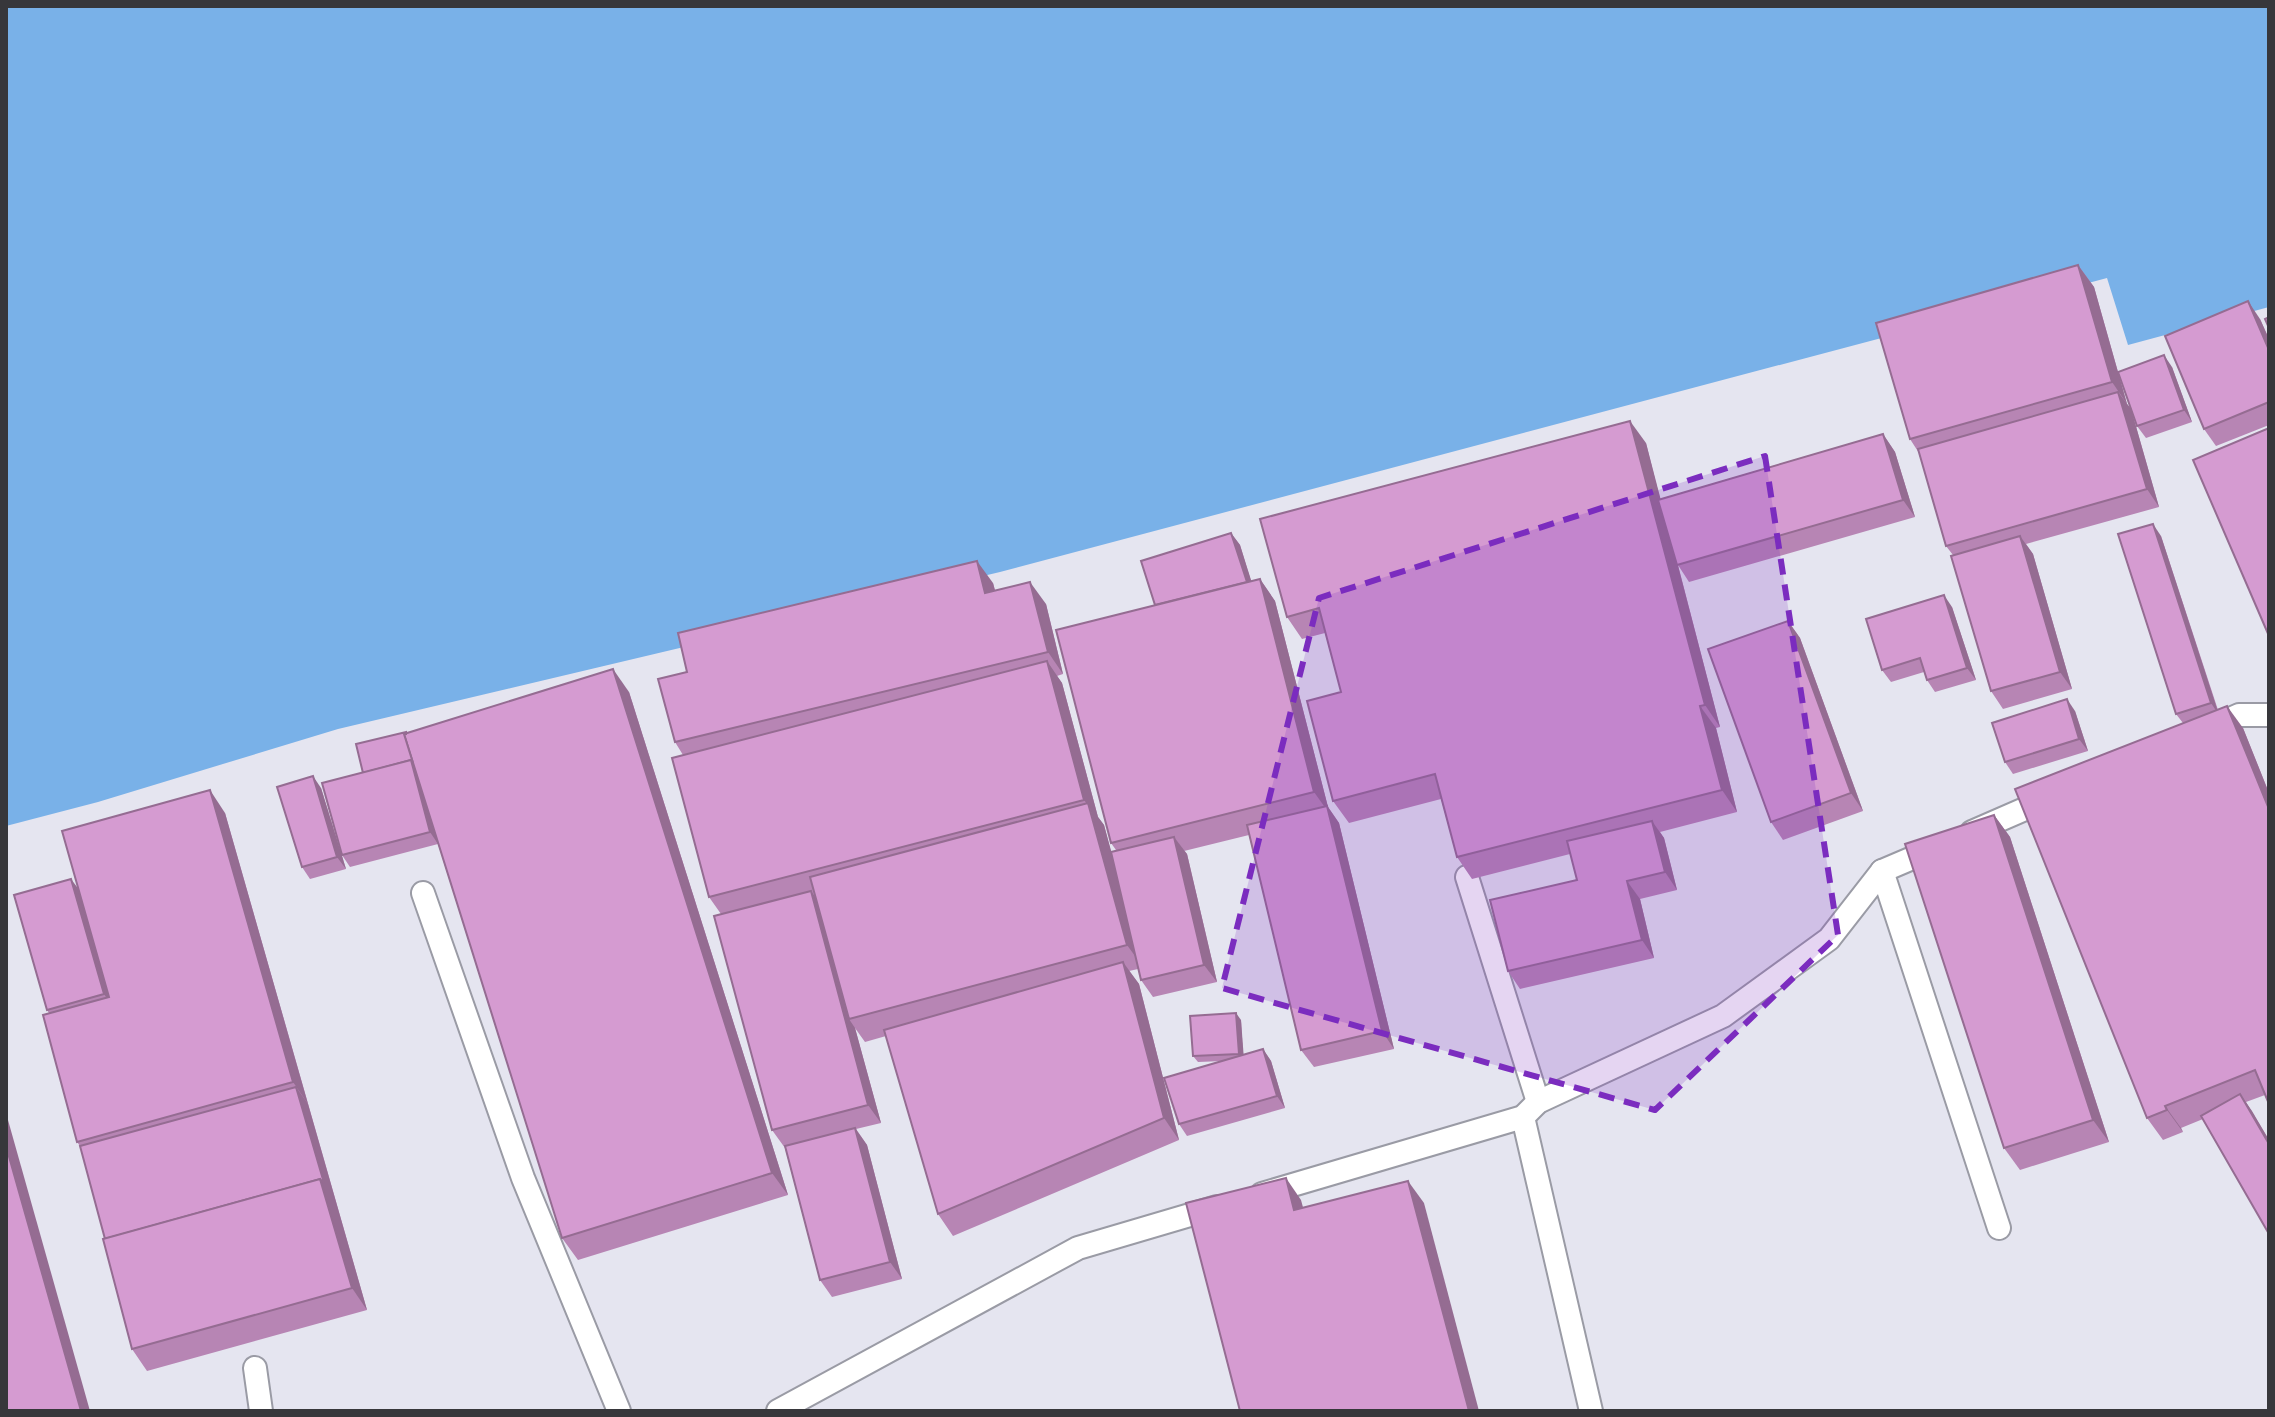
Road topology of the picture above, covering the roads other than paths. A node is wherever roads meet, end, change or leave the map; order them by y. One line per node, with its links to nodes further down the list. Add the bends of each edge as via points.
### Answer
1 (2269, 715): 2 (lane, via 2239,715)
2 (2197, 734)
3 (2068, 790): 4 (lane)
4 (1882, 871): 7 (lane, via 1829,939 1723,1016); 8 (lane)
5 (1467, 877): 7 (lane)
6 (423, 893): 11 (lane, via 523,1178)
7 (1530, 1110): 12 (lane, via 1078,1248); 13 (lane)
8 (1999, 1228)
9 (255, 1368): 10 (lane)
10 (261, 1411)
11 (619, 1411)
12 (778, 1411)
13 (1591, 1411)

